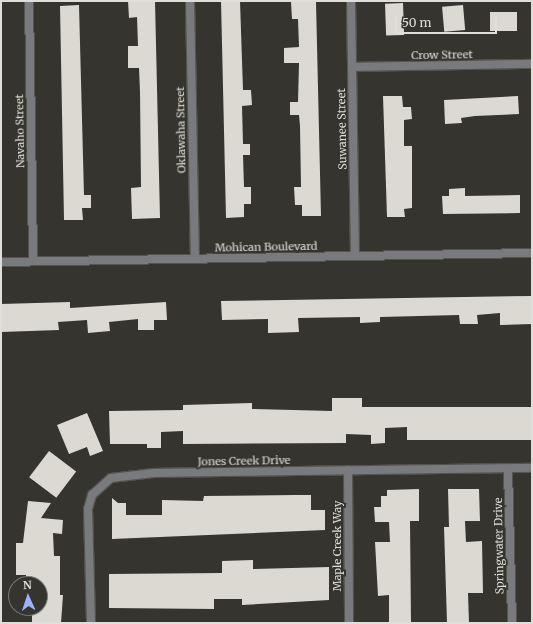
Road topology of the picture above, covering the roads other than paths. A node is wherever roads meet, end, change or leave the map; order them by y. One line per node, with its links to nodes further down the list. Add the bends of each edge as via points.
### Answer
1 (29, 1): 9 (street, Navaho Street)
2 (190, 1): 8 (street, Oklawaha Street)
3 (351, 1): 5 (street, Suwanee Street)
4 (532, 64): 5 (street, Crow Street)
5 (352, 67): 7 (street, Suwanee Street)
6 (532, 253): 7 (street, Mohican Boulevard)
7 (355, 256): 8 (street, Mohican Boulevard)
8 (194, 259): 9 (street, Mohican Boulevard)
9 (33, 261): 10 (street, Mohican Boulevard)
10 (1, 262)
11 (508, 468): 12 (street, Jones Creek Drive); 13 (street, Jones Creek Drive); 16 (street, Springwater Drive)
12 (532, 468)
13 (348, 470): 14 (street, Jones Creek Drive, via 138,474 111,478 92,495 88,509); 15 (street, Maple Creek Way)
14 (91, 623)
15 (350, 623)
16 (512, 623)

